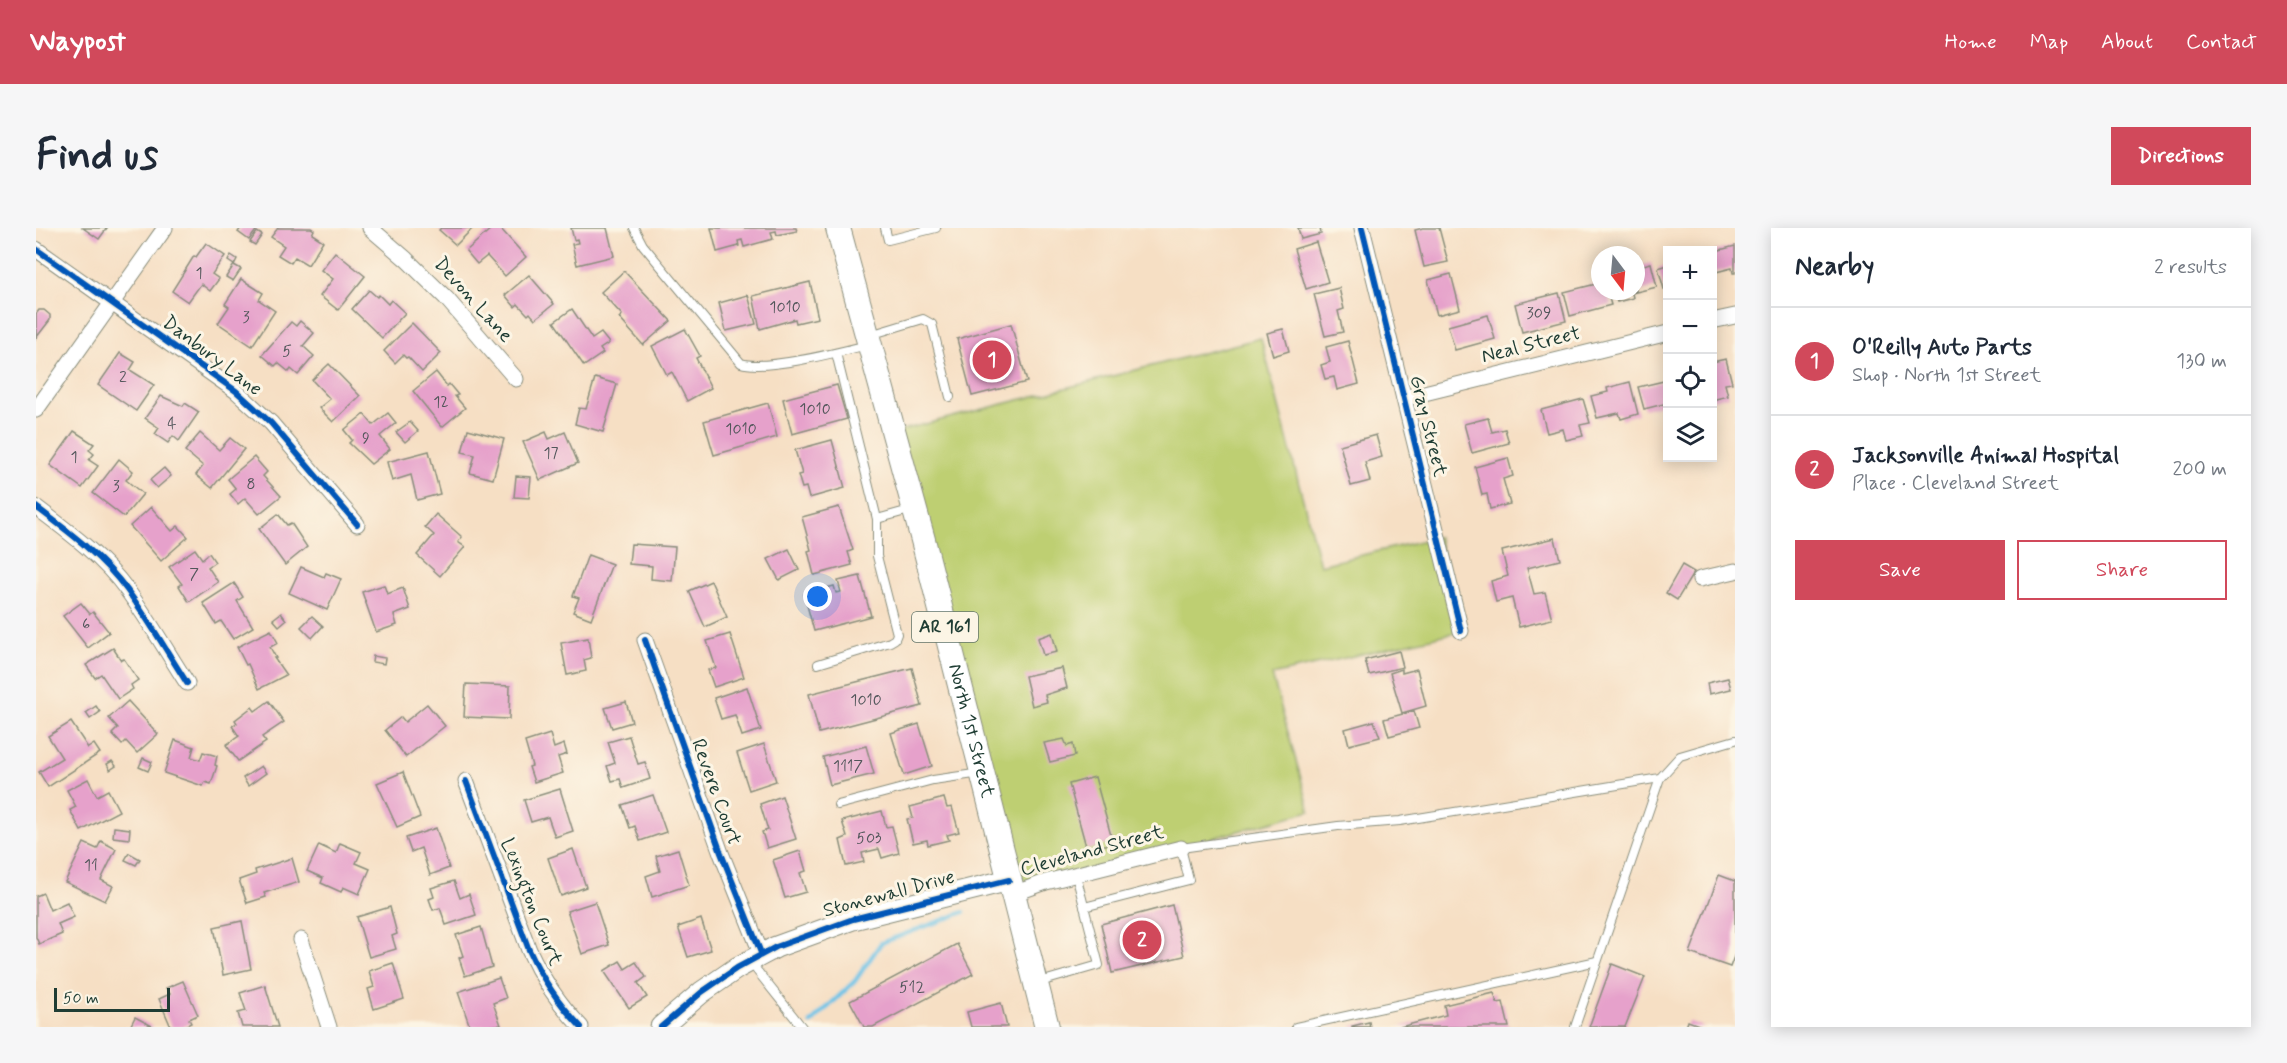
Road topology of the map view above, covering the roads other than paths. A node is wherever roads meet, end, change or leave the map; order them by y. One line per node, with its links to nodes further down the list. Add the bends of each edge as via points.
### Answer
1 (165, 228): 9 (street)
2 (370, 228): 15 (street, Devon Lane, via 446,298)
3 (634, 228): 14 (lane, via 643,245 741,363 770,365)
4 (838, 228): 13 (main road, North 1st Street / AR 161)
5 (885, 228): 6 (lane, via 888,240)
6 (936, 228)
7 (1362, 228): 17 (street, Gray Street)
8 (36, 249): 9 (street, Danbury Lane)
9 (112, 303): 18 (street); 22 (street, Danbury Lane, via 236,391)
10 (1735, 316): 11 (street)
11 (1717, 320)
12 (1663, 334): 17 (street, Neal Street)
13 (869, 340): 14 (lane); 16 (lane, via 923,319 932,324); 20 (main road, North 1st Street / AR 161)
14 (836, 352): 21 (lane)
15 (516, 379)
16 (950, 397)
17 (1404, 398): 25 (street, Gray Street)
18 (36, 410)
19 (36, 507): 28 (street, via 96,555 127,589)
20 (914, 508): 21 (lane); 30 (main road, North 1st Street / AR 161)
21 (877, 519): 27 (lane, via 878,556 895,639)
22 (357, 524)
23 (1735, 571): 24 (street)
24 (1700, 579)
25 (1461, 632)
26 (645, 640): 39 (street, Revere Court)
27 (818, 664)
28 (187, 682)
29 (1735, 740): 31 (lane, via 1680,756)
30 (982, 773): 33 (lane, via 933,780); 36 (main road, North 1st Street / AR 161)
31 (1660, 778): 34 (lane, via 1400,821); 40 (lane)
32 (466, 781): 43 (street, Lexington Court, via 529,950 557,1000)
33 (838, 805)
34 (1181, 848): 35 (street, Cleveland Street); 37 (lane, via 1189,880)
35 (1076, 875): 36 (street, Cleveland Street); 37 (lane)
36 (1011, 887): 39 (street, Stonewall Drive, via 852,919); 41 (main road, North 1st Street / AR 161)
37 (1084, 907): 41 (lane, via 1098,965)
38 (301, 940): 42 (street)
39 (755, 957): 44 (street, Stonewall Drive, via 702,992); 45 (lane)
40 (1598, 961): 47 (lane); 48 (lane)
41 (1036, 983): 46 (main road, North 1st Street / AR 161)
42 (329, 1027)
43 (581, 1027)
44 (661, 1027)
45 (802, 1027)
46 (1047, 1027)
47 (1296, 1027)
48 (1575, 1027)

